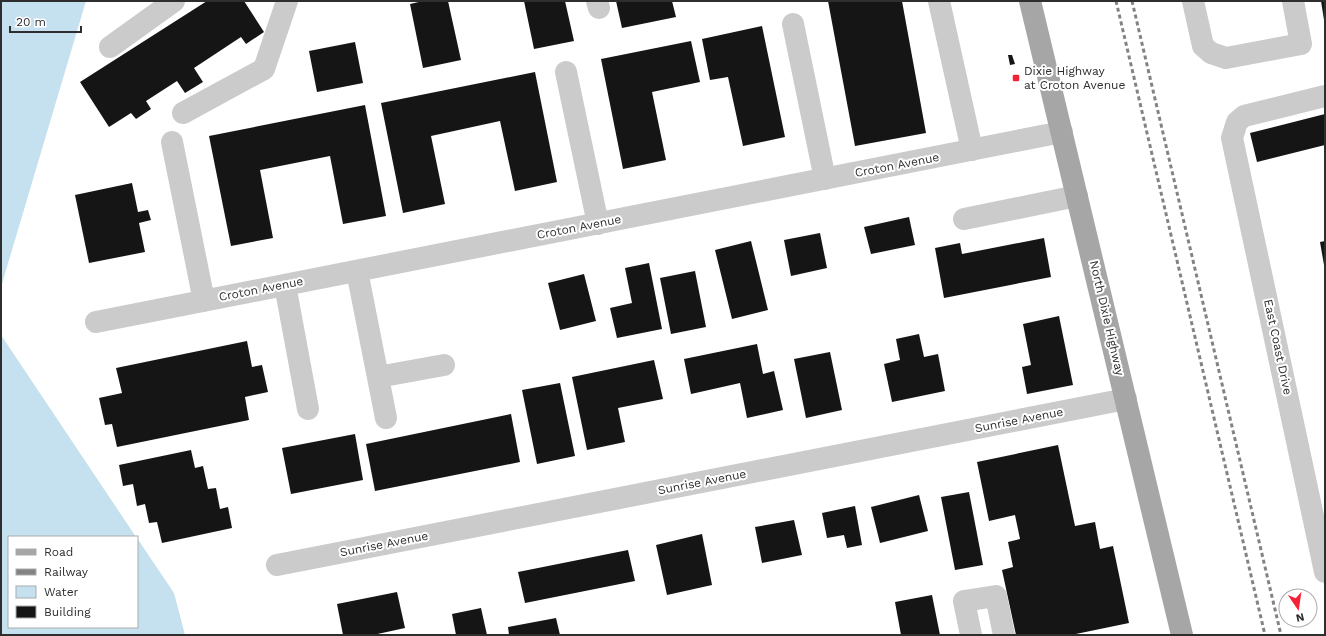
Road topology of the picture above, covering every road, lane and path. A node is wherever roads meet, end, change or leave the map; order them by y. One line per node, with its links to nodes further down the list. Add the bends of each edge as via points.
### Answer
1 (174, 1): 8 (street)
2 (287, 1): 11 (street, via 264,69)
3 (939, 1): 14 (street)
4 (1030, 1): 12 (main road, North Dixie Highway)
5 (1193, 1): 6 (street, via 1203,46 1212,53 1226,58 1301,44)
6 (1293, 1)
7 (793, 24): 15 (street)
8 (110, 47)
9 (566, 72): 18 (street)
10 (1325, 96): 28 (street, East Coast Drive, via 1244,116 1237,122 1232,138)
11 (183, 113)
12 (1062, 132): 14 (street, Croton Avenue); 16 (main road, North Dixie Highway)
13 (172, 142): 21 (street)
14 (972, 150): 15 (street, Croton Avenue)
15 (825, 179): 18 (street, Croton Avenue)
16 (1077, 196): 17 (street); 25 (main road, North Dixie Highway)
17 (964, 219)
18 (598, 224): 19 (street, Croton Avenue)
19 (357, 271): 20 (street, Croton Avenue); 24 (street)
20 (285, 285): 21 (street, Croton Avenue); 26 (street)
21 (204, 301): 22 (street, Croton Avenue)
22 (96, 322)
23 (444, 365): 24 (street)
24 (378, 377): 27 (street)
25 (1126, 399): 29 (street, Sunrise Avenue); 33 (main road, North Dixie Highway)
26 (308, 409)
27 (386, 418)
28 (1317, 490): 30 (street, East Coast Drive)
29 (277, 565)
30 (1325, 572)
31 (971, 635): 32 (street, via 964,601 996,596)
32 (1004, 635)
33 (1182, 635)

